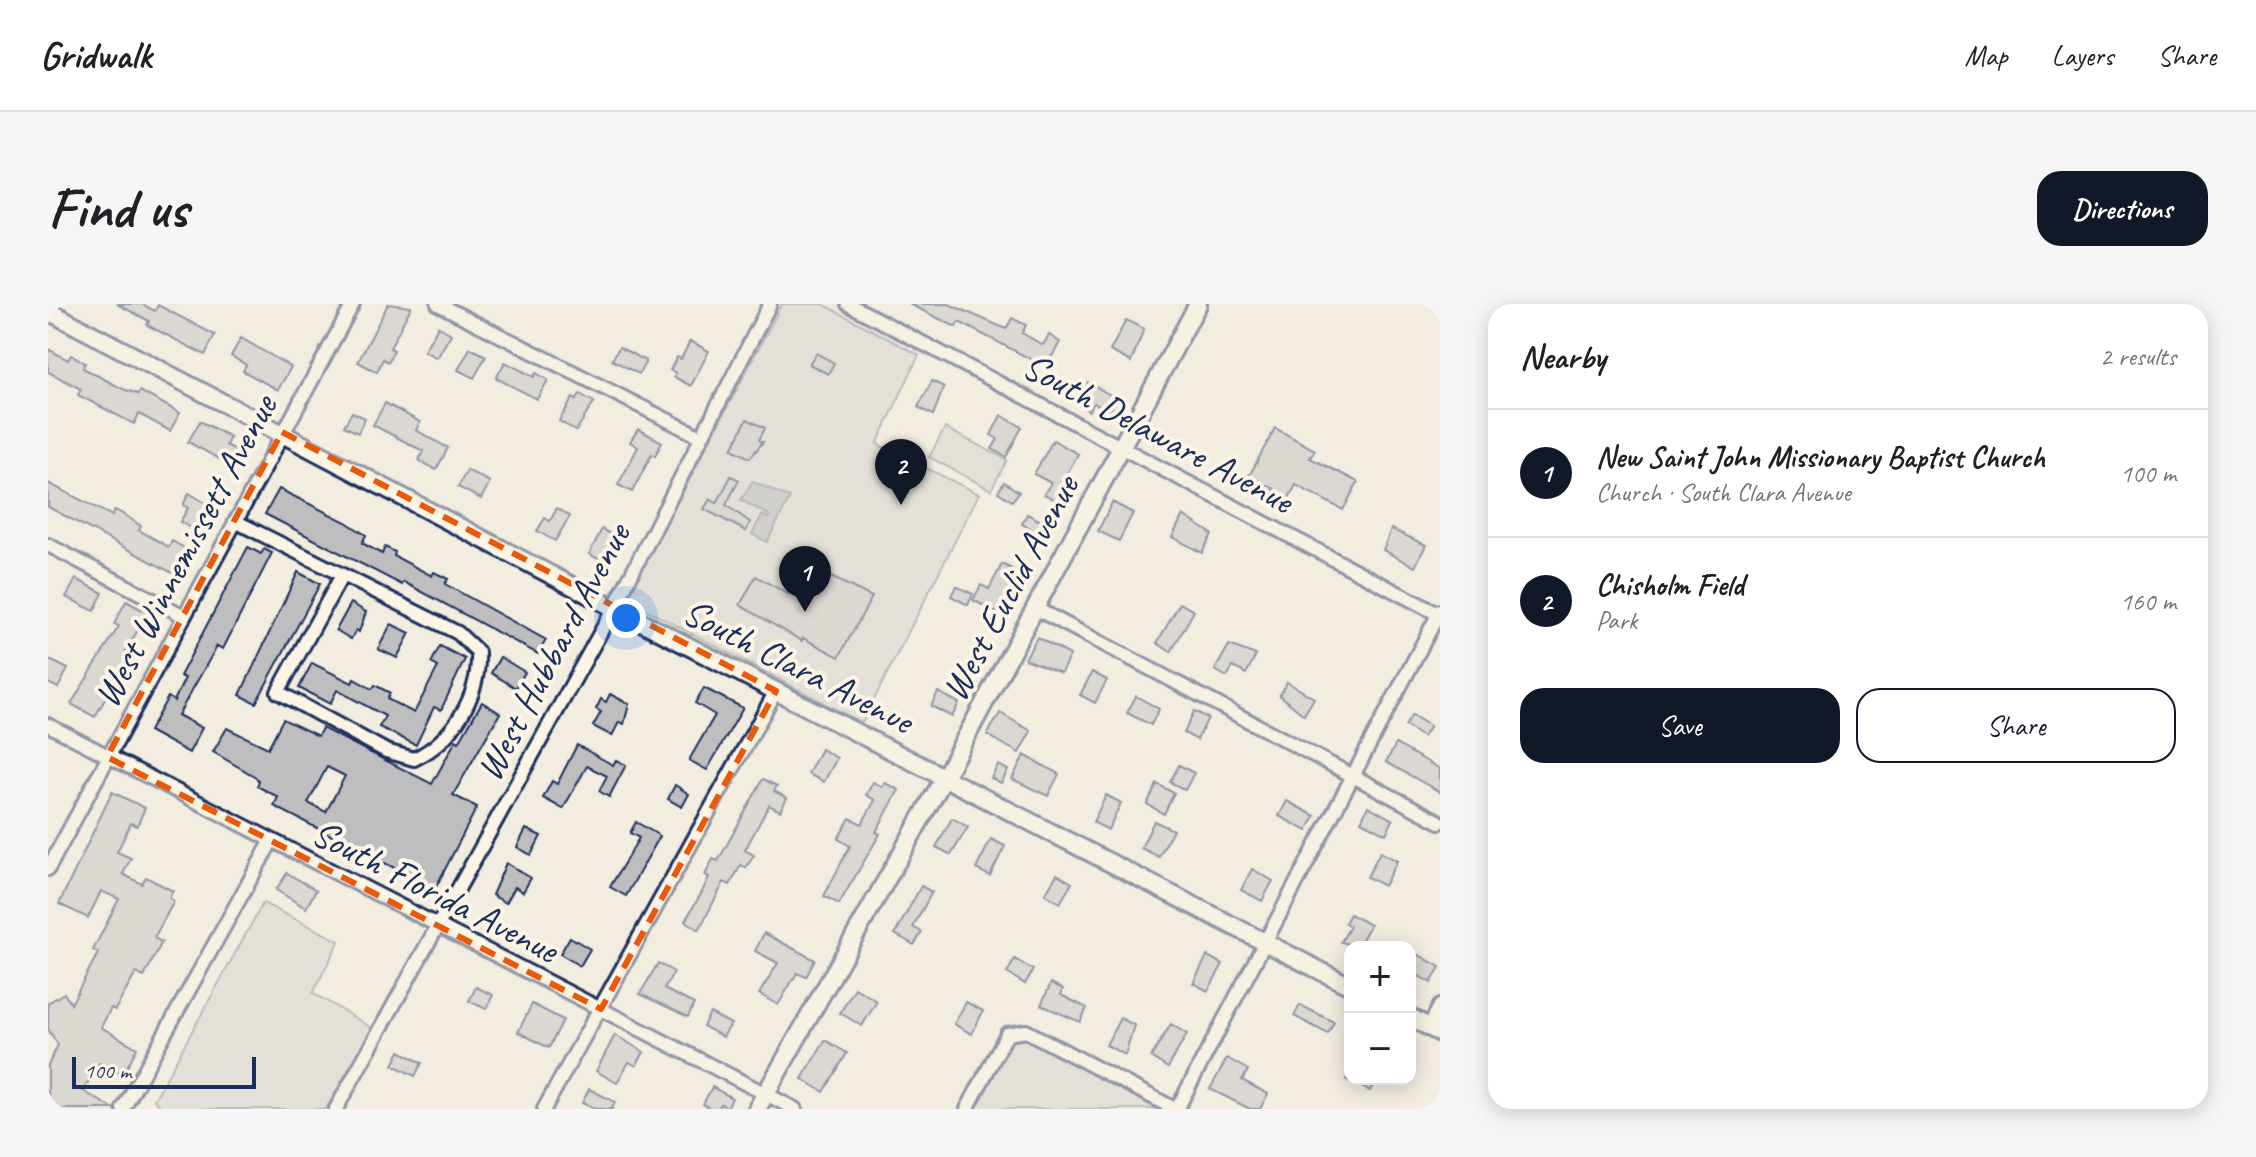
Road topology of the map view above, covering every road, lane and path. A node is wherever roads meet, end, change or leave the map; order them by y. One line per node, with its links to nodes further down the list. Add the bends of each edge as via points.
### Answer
1 (353, 304): 7 (street, West Winnemissett Avenue)
2 (438, 304): 8 (street)
3 (770, 304): 8 (street, West Hubbard Avenue)
4 (848, 304): 9 (street, South Delaware Avenue)
5 (1198, 304): 9 (street, West Euclid Avenue)
6 (48, 311): 7 (street, South Clara Avenue)
7 (282, 432): 10 (street, West Winnemissett Avenue); 13 (street, South Clara Avenue)
8 (701, 437): 13 (street, West Hubbard Avenue)
9 (1121, 448): 14 (street, West Euclid Avenue); 15 (street, South Delaware Avenue)
10 (235, 521): 12 (street); 16 (street, West Winnemissett Avenue)
11 (48, 545): 16 (street)
12 (341, 577): 12 (street, via 458,633 478,652 479,674 449,735 434,750 414,759 386,751 278,692)
13 (614, 608): 17 (street, South Clara Avenue); 25 (street, West Hubbard Avenue)
14 (1035, 608): 20 (street); 21 (street, West Euclid Avenue)
15 (1440, 613): 20 (street)
16 (184, 616): 19 (street, West Winnemissett Avenue)
17 (776, 691): 21 (street, South Clara Avenue); 29 (street)
18 (48, 725): 19 (street, South Florida Avenue)
19 (107, 757): 23 (street, South Florida Avenue); 24 (street, West Winnemissett Avenue)
20 (1352, 777): 22 (street); 26 (street)
21 (944, 778): 26 (street, South Clara Avenue); 32 (street, West Euclid Avenue)
22 (1440, 822)
23 (271, 842): 25 (street, South Florida Avenue); 33 (street)
24 (48, 869)
25 (439, 927): 29 (street, South Florida Avenue); 34 (street, West Hubbard Avenue)
26 (1264, 941): 27 (street, South Clara Avenue); 39 (street)
27 (1344, 983)
28 (1440, 1006): 31 (street)
29 (601, 1009): 32 (street, South Florida Avenue); 35 (street)
30 (1416, 1020): 31 (street)
31 (1434, 1030)
32 (766, 1093): 36 (street, West Euclid Avenue); 37 (street, South Florida Avenue)
33 (123, 1109)
34 (336, 1109)
35 (544, 1109)
36 (757, 1109)
37 (795, 1109)
38 (967, 1109): 39 (street, via 1007,1034 1026,1031)
39 (1176, 1109)

